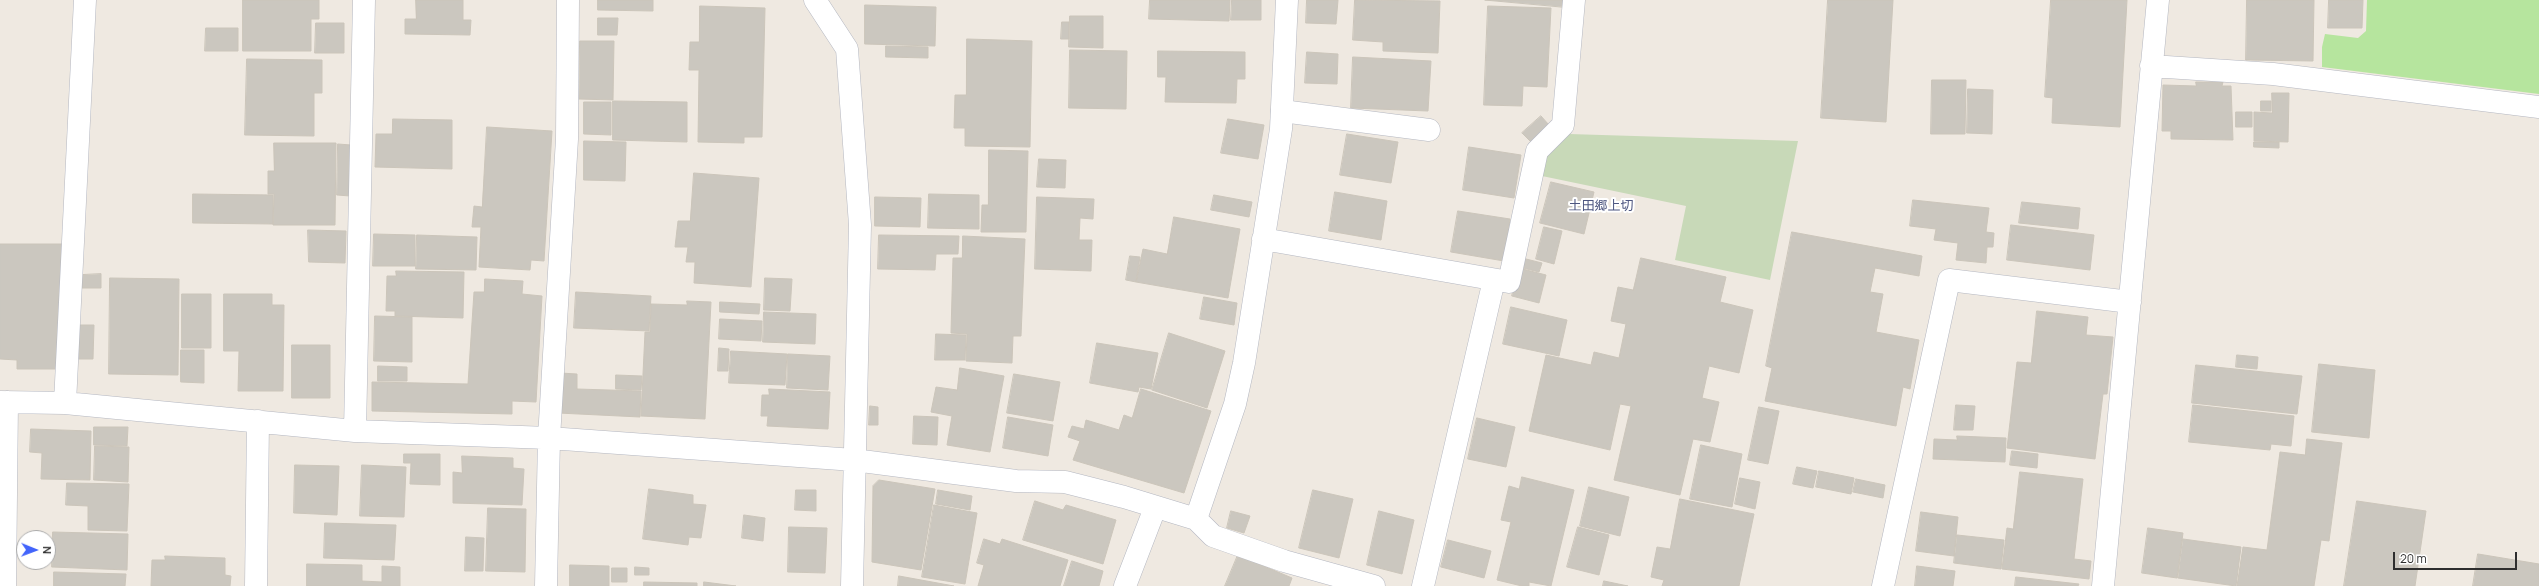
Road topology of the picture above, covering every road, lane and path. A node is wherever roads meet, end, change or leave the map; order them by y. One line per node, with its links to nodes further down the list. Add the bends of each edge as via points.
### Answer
1 (85, 0): 16 (street)
2 (364, 0): 18 (street)
3 (568, 0): 19 (street, via 567,139)
4 (815, 0): 20 (street, via 847,49 860,225)
5 (1287, 0): 10 (street)
6 (1574, 0): 13 (street, via 1563,125 1537,151 1510,282)
7 (2158, 0): 8 (street)
8 (2151, 66): 9 (street, via 2273,74); 14 (street)
9 (2539, 107)
10 (1282, 111): 11 (street); 12 (street)
11 (1429, 130)
12 (1263, 239): 13 (street); 22 (street, via 1244,364 1235,404)
13 (1494, 280): 29 (street)
14 (2130, 302): 30 (street, via 1950,280); 31 (street)
15 (3, 402): 16 (street); 23 (street)
16 (66, 403): 17 (street)
17 (258, 421): 18 (street); 24 (street)
18 (355, 431): 19 (street)
19 (549, 438): 20 (street); 25 (street)
20 (854, 460): 21 (street, via 1016,481 1065,482); 26 (street)
21 (1155, 508): 22 (street); 27 (street)
22 (1196, 519): 28 (street, via 1213,536 1284,561)
23 (5, 586)
24 (256, 586)
25 (546, 586)
26 (852, 586)
27 (1125, 586)
28 (1374, 586)
29 (1423, 586)
30 (1883, 586)
31 (2103, 586)

